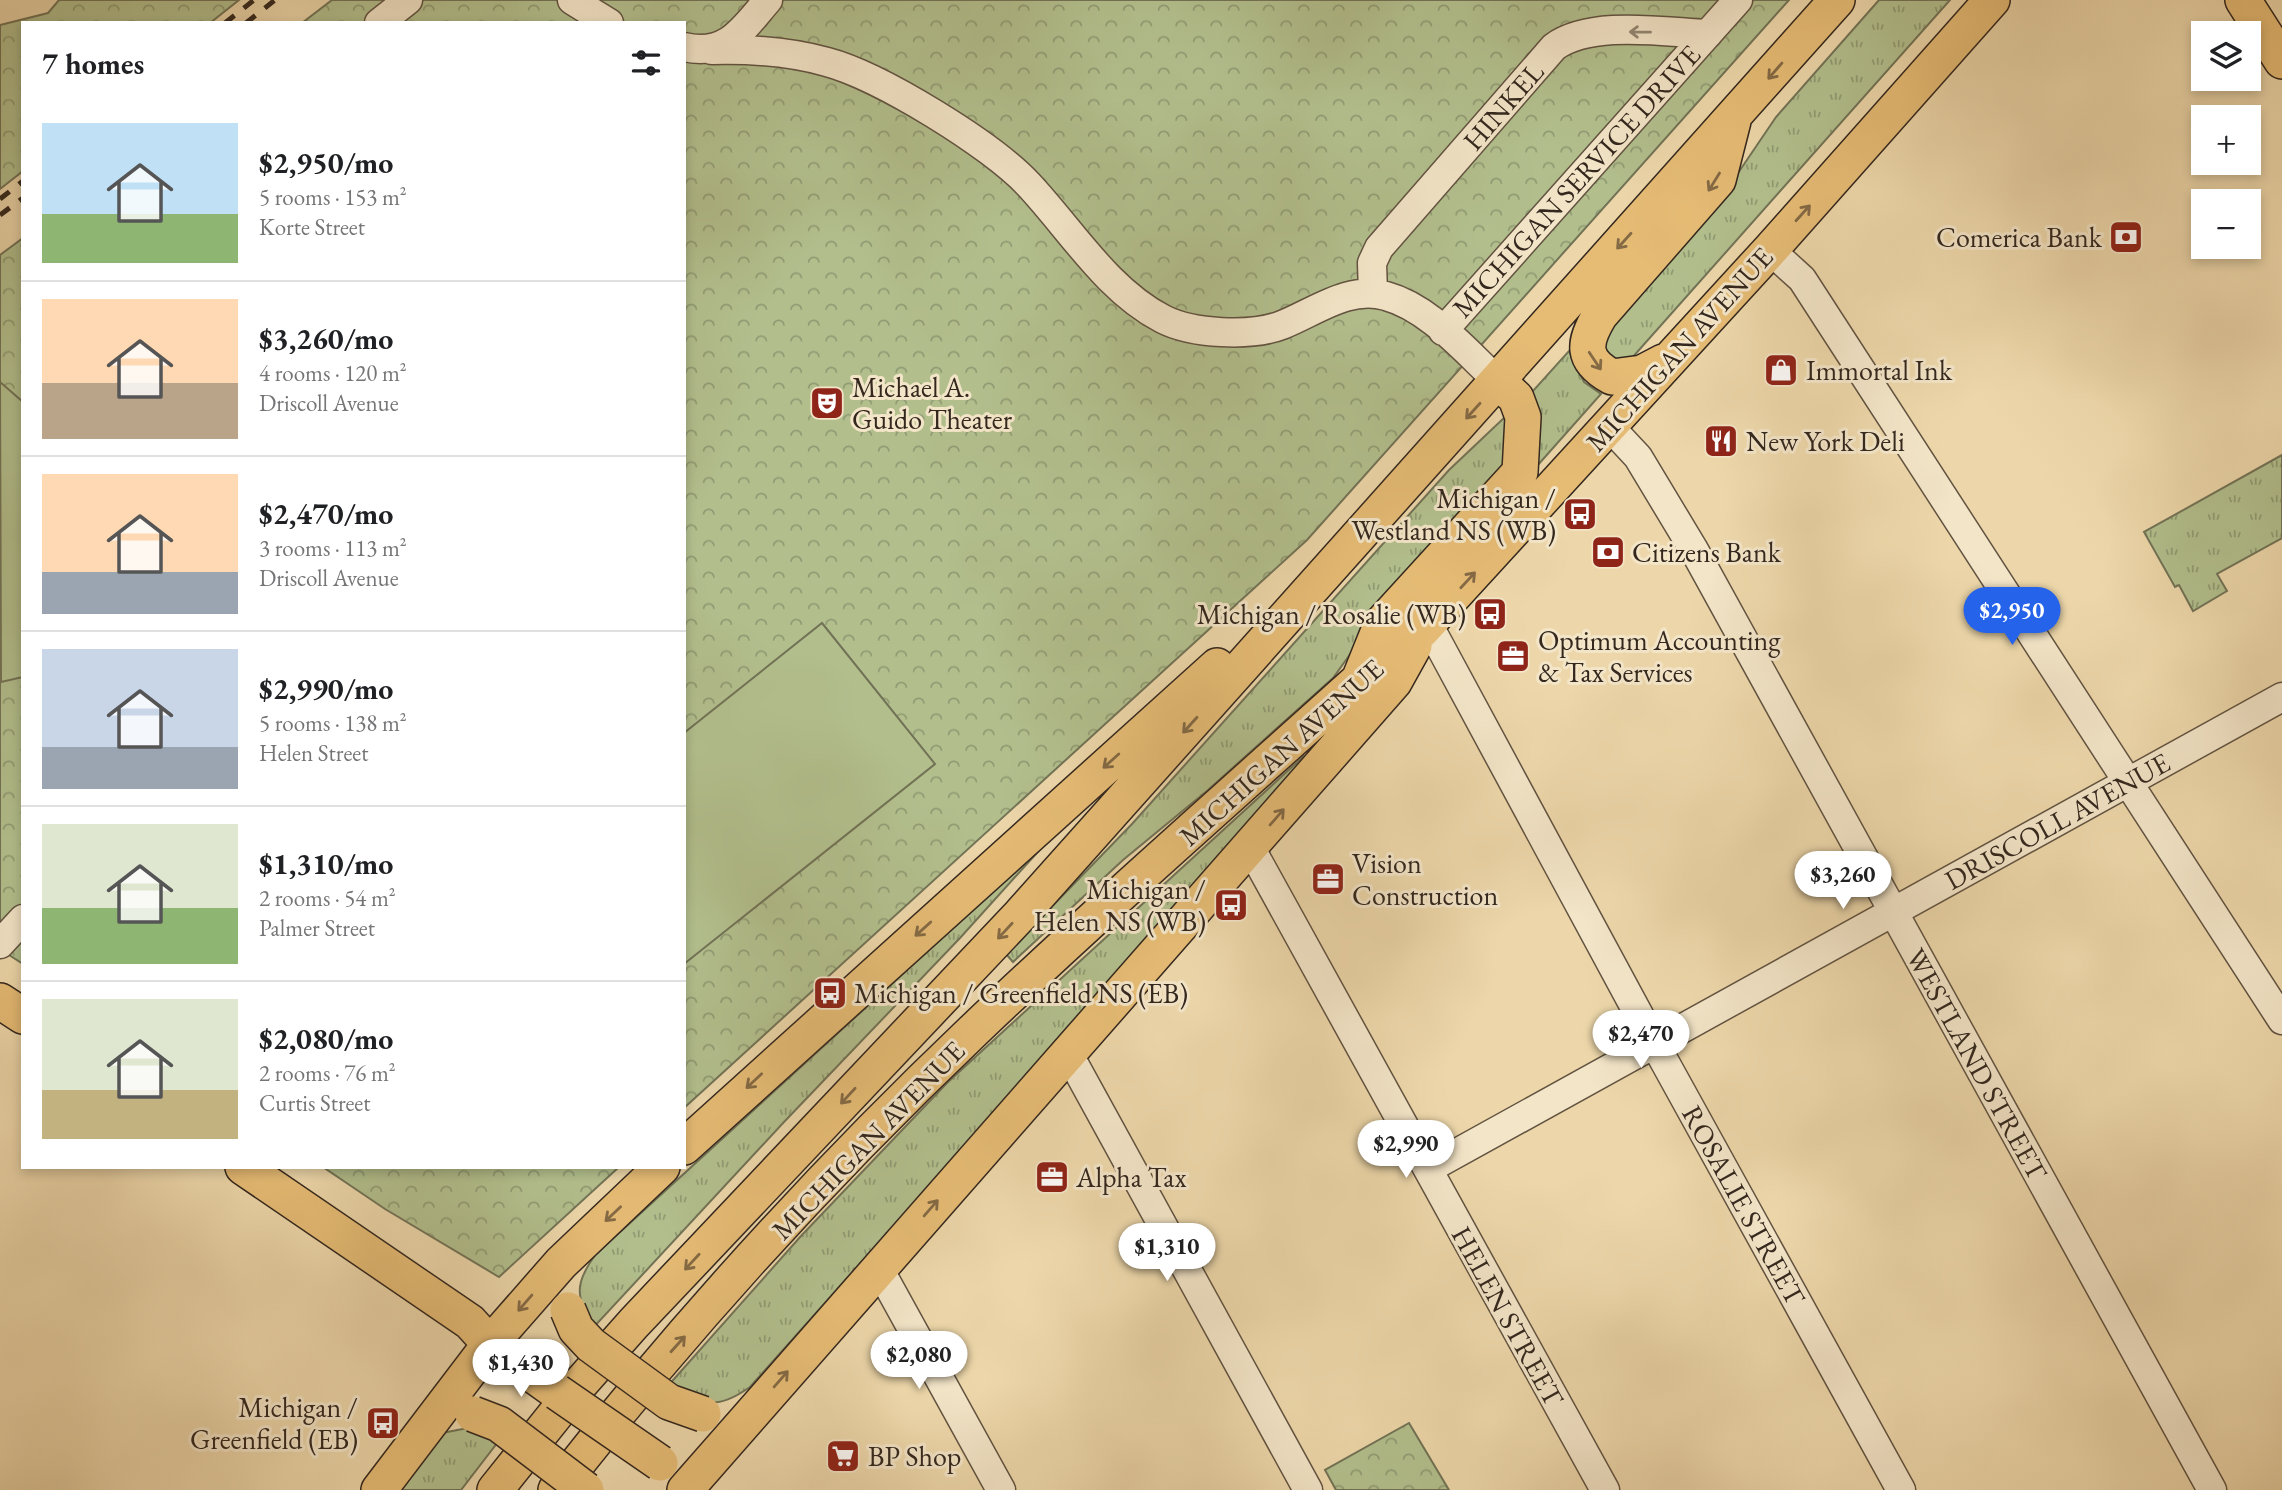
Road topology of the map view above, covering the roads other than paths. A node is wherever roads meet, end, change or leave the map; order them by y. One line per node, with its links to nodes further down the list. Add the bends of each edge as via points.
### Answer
1 (408, 0): 8 (street)
2 (572, 0): 9 (street)
3 (768, 0): 11 (street, via 737,35)
4 (1738, 0): 10 (street, MICHIGAN SERVICE DRIVE)
5 (1992, 0): 14 (main road, MICHIGAN AVENUE, one-way to 5)
6 (2243, 0): 12 (main road)
7 (1822, 6): 13 (main road, MICHIGAN AVENUE, one-way to 13)
8 (382, 21)
9 (606, 21)
10 (1708, 34): 15 (street, HINKEL, one-way to 15, via 1597,31 1567,38 1554,47 1379,248 1372,263); 16 (street, MICHIGAN SERVICE DRIVE)
11 (698, 49): 15 (street, via 760,48 829,62 948,124 1017,174 1125,292 1165,320 1212,332 1255,331 1279,326 1349,295)
12 (2282, 61)
13 (1734, 118): 17 (main road, one-way to 17, via 1718,180 1589,333 1592,362 1612,377 1642,373); 18 (main road, MICHIGAN AVENUE, one-way to 18)
14 (1770, 250): 17 (main road, MICHIGAN AVENUE); 24 (street, via 1802,279)
15 (1377, 294): 16 (street, via 1420,312)
16 (1443, 331): 18 (street)
17 (1673, 356): 19 (main road, MICHIGAN AVENUE)
18 (1499, 382): 20 (main road, MICHIGAN AVENUE, one-way to 20); 22 (main road, via 1516,398 1523,417 1520,472 1382,623)
19 (1609, 426): 21 (main road, MICHIGAN AVENUE, one-way to 19); 26 (street, WESTLAND STREET, via 1638,457 1694,550)
20 (1350, 547): 34 (main road, one-way to 34); 45 (main road, MICHIGAN AVENUE, one-way to 45, via 1021,914 634,1323)
21 (1425, 627): 22 (main road, MICHIGAN AVENUE); 25 (main road, one-way to 21, via 1394,682); 32 (street, ROSALIE STREET)
22 (1359, 680): 46 (main road, MICHIGAN AVENUE, one-way to 22, via 619,1410 824,1181 972,1032)
23 (2282, 697): 24 (street, DRISCOLL AVENUE)
24 (2128, 782): 26 (street, DRISCOLL AVENUE); 31 (street)
25 (1250, 847): 33 (main road); 37 (street, HELEN STREET)
26 (1893, 912): 32 (street, DRISCOLL AVENUE); 52 (street, WESTLAND STREET)
27 (21, 921): 28 (street)
28 (0, 944)
29 (0, 1001): 30 (main road)
30 (21, 1015)
31 (2282, 1020)
32 (1654, 1044): 37 (street, DRISCOLL AVENUE); 51 (street, ROSALIE STREET)
33 (1068, 1053): 39 (main road, one-way to 33); 49 (street)
34 (686, 1145)
35 (246, 1169): 40 (main road, via 470,1322)
36 (660, 1169): 38 (main road, one-way to 38)
37 (1428, 1169): 50 (street, HELEN STREET)
38 (576, 1248): 40 (main road, one-way to 40); 42 (main road, bridge, via 568,1310 576,1329 591,1345 669,1402 702,1413)
39 (878, 1267): 42 (main road, one-way to 39); 48 (street)
40 (504, 1353): 41 (main road); 43 (main road, bridge)
41 (437, 1410): 44 (main road); 47 (main road, bridge, via 473,1414 499,1424)
42 (750, 1415): 43 (main road)
43 (691, 1489)
44 (379, 1490)
45 (495, 1490)
46 (556, 1490)
47 (586, 1490)
48 (1001, 1490)
49 (1308, 1490)
50 (1605, 1490)
51 (1901, 1490)
52 (2212, 1490)

